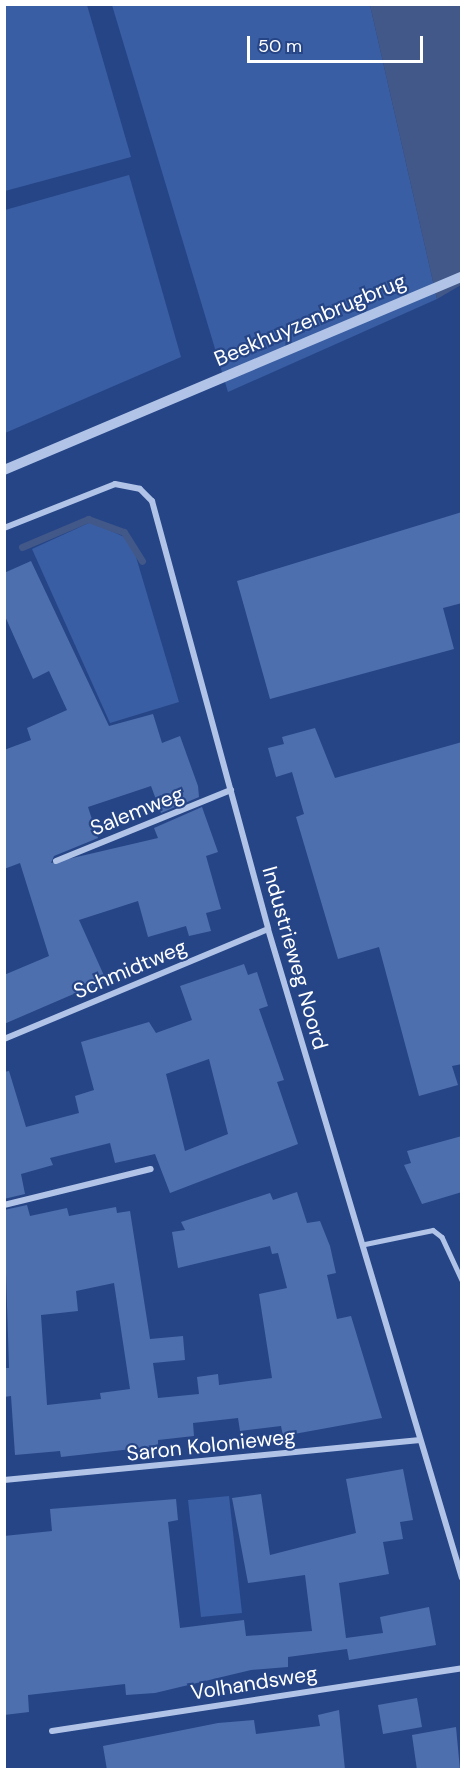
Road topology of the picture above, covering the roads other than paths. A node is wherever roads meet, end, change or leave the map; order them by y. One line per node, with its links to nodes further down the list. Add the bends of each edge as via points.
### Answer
1 (462, 277): 2 (street, Beekhuyzenbrugbrug)
2 (4, 470)
3 (4, 528): 4 (street, Industrieweg Noord, via 115,484 147,494)
4 (231, 790): 5 (street, Salemweg); 6 (street, Industrieweg Noord)
5 (56, 861)
6 (268, 929): 7 (street, Schmidtweg); 10 (street, Industrieweg Noord)
7 (4, 1039)
8 (151, 1169): 9 (street)
9 (4, 1205)
10 (365, 1244): 11 (lane, via 433,1230 442,1237); 12 (street, Industrieweg Noord)
11 (462, 1280)
12 (420, 1440): 13 (street, Saron Kolonieweg); 14 (street, Industrieweg Noord)
13 (4, 1480)
14 (462, 1578)
15 (462, 1668): 16 (street, Volhandsweg)
16 (52, 1731)

